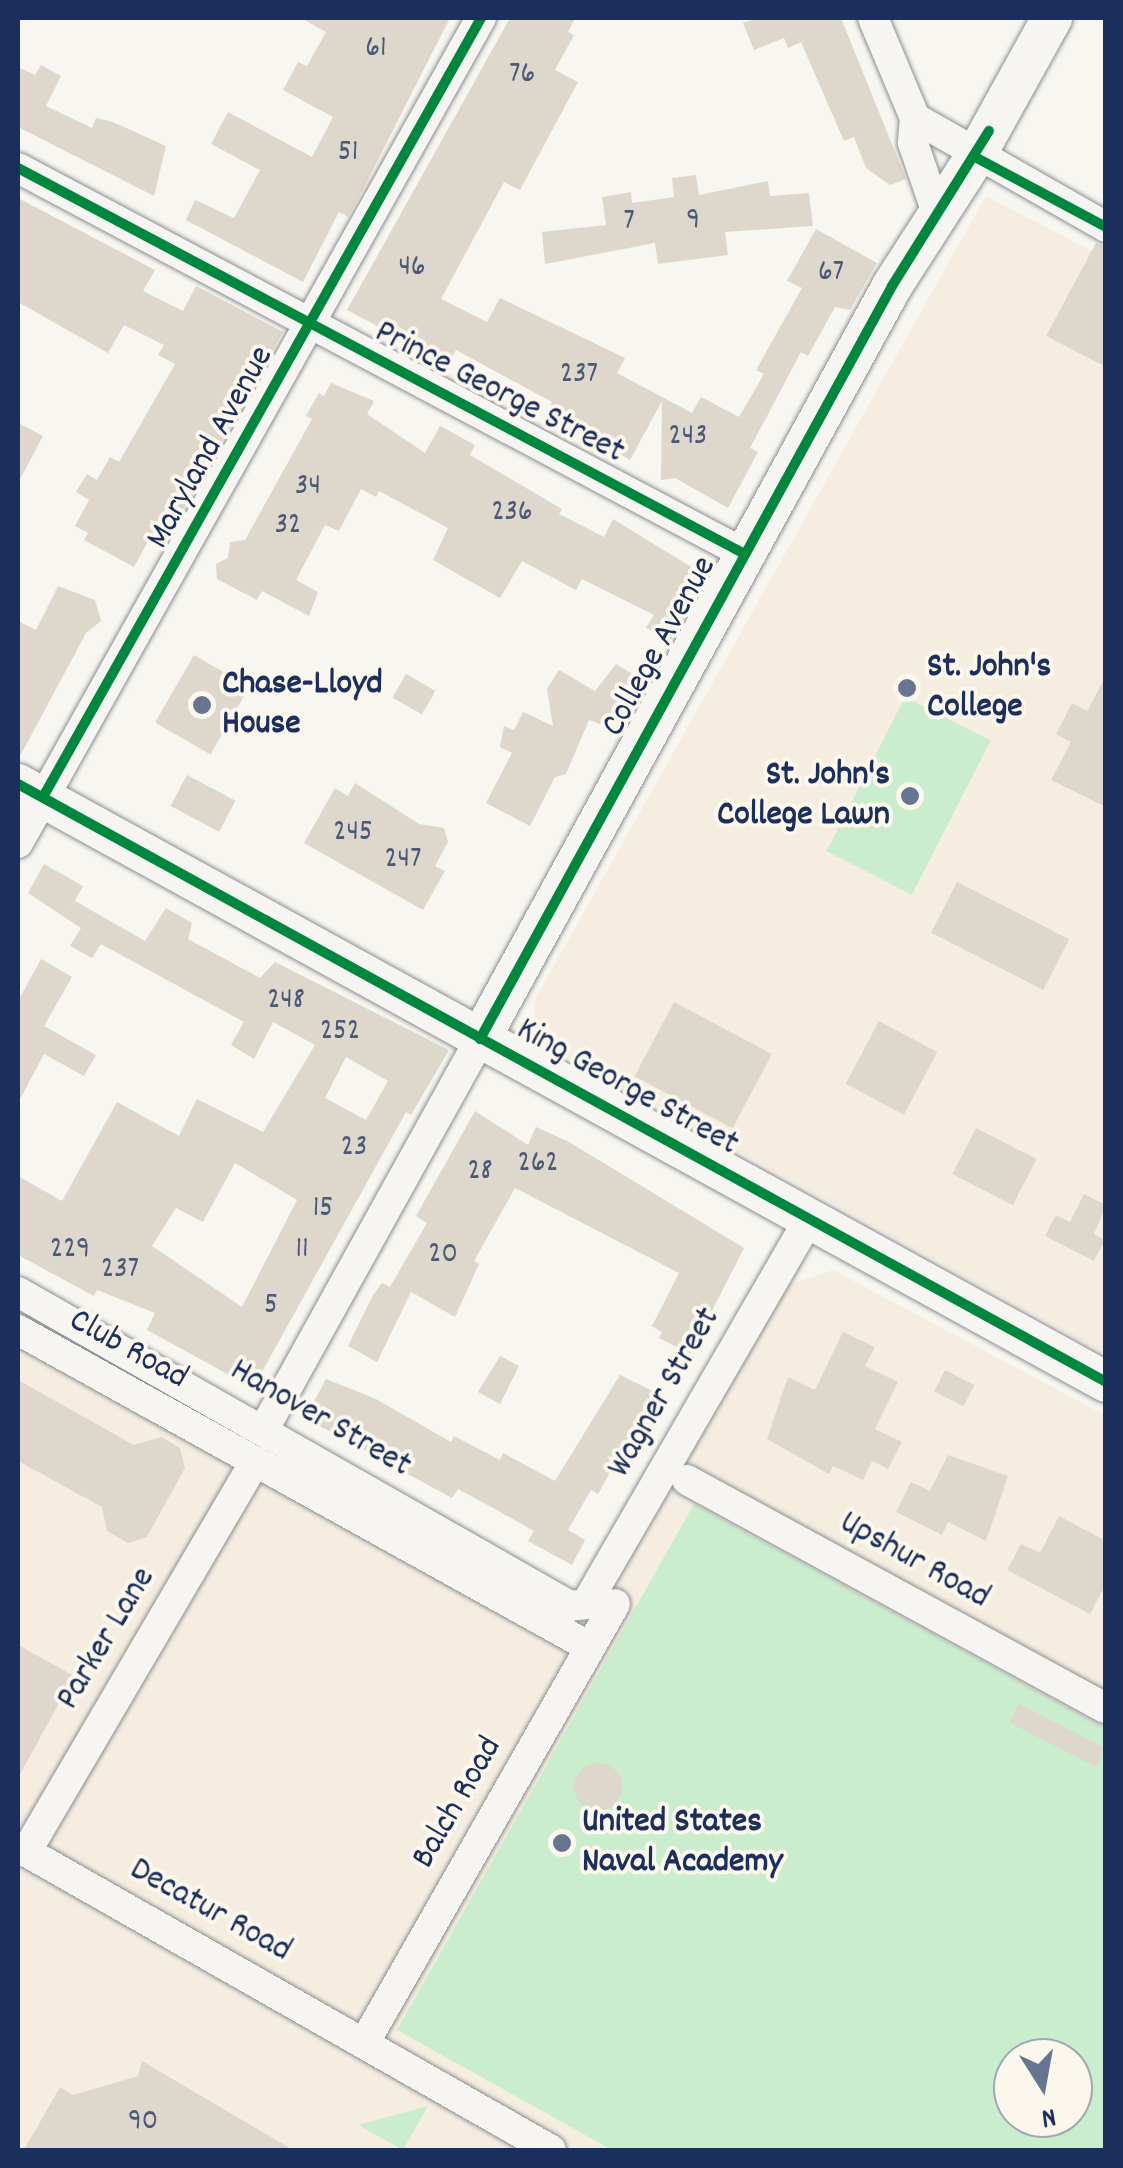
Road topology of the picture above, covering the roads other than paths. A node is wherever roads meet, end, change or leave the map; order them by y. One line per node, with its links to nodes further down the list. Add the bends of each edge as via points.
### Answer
1 (481, 18): 9 (street, Maryland Avenue)
2 (872, 18): 4 (street)
3 (1052, 18): 5 (main road, College Avenue)
4 (915, 118): 5 (street); 7 (street, via 913,143)
5 (975, 157): 7 (main road, College Avenue); 8 (street)
6 (18, 168): 9 (street, Prince George Street)
7 (938, 214): 10 (main road, College Avenue)
8 (1106, 227)
9 (310, 329): 10 (street, Prince George Street, via 457,398); 11 (street, Maryland Avenue)
10 (743, 552): 13 (main road, College Avenue)
11 (30, 791): 12 (street, Maryland Avenue); 13 (main road, King George Street)
12 (18, 843)
13 (480, 1040): 14 (main road, King George Street); 18 (street, College Avenue)
14 (809, 1219): 17 (main road, King George Street); 21 (street, Wagner Street)
15 (18, 1292): 18 (street, Hanover Street)
16 (18, 1330): 19 (street, Club Road)
17 (1106, 1382)
18 (264, 1430): 21 (street, Hanover Street, via 570,1606)
19 (254, 1464): 22 (street, Club Road); 24 (street, Parker Lane)
20 (687, 1480): 23 (street, Upshur Road)
21 (600, 1604): 22 (street, Balch Road)
22 (590, 1647): 25 (street, Balch Road)
23 (1106, 1708)
24 (22, 1850): 25 (street, Decatur Road)
25 (366, 2040): 26 (street, Decatur Road)
26 (549, 2150)

